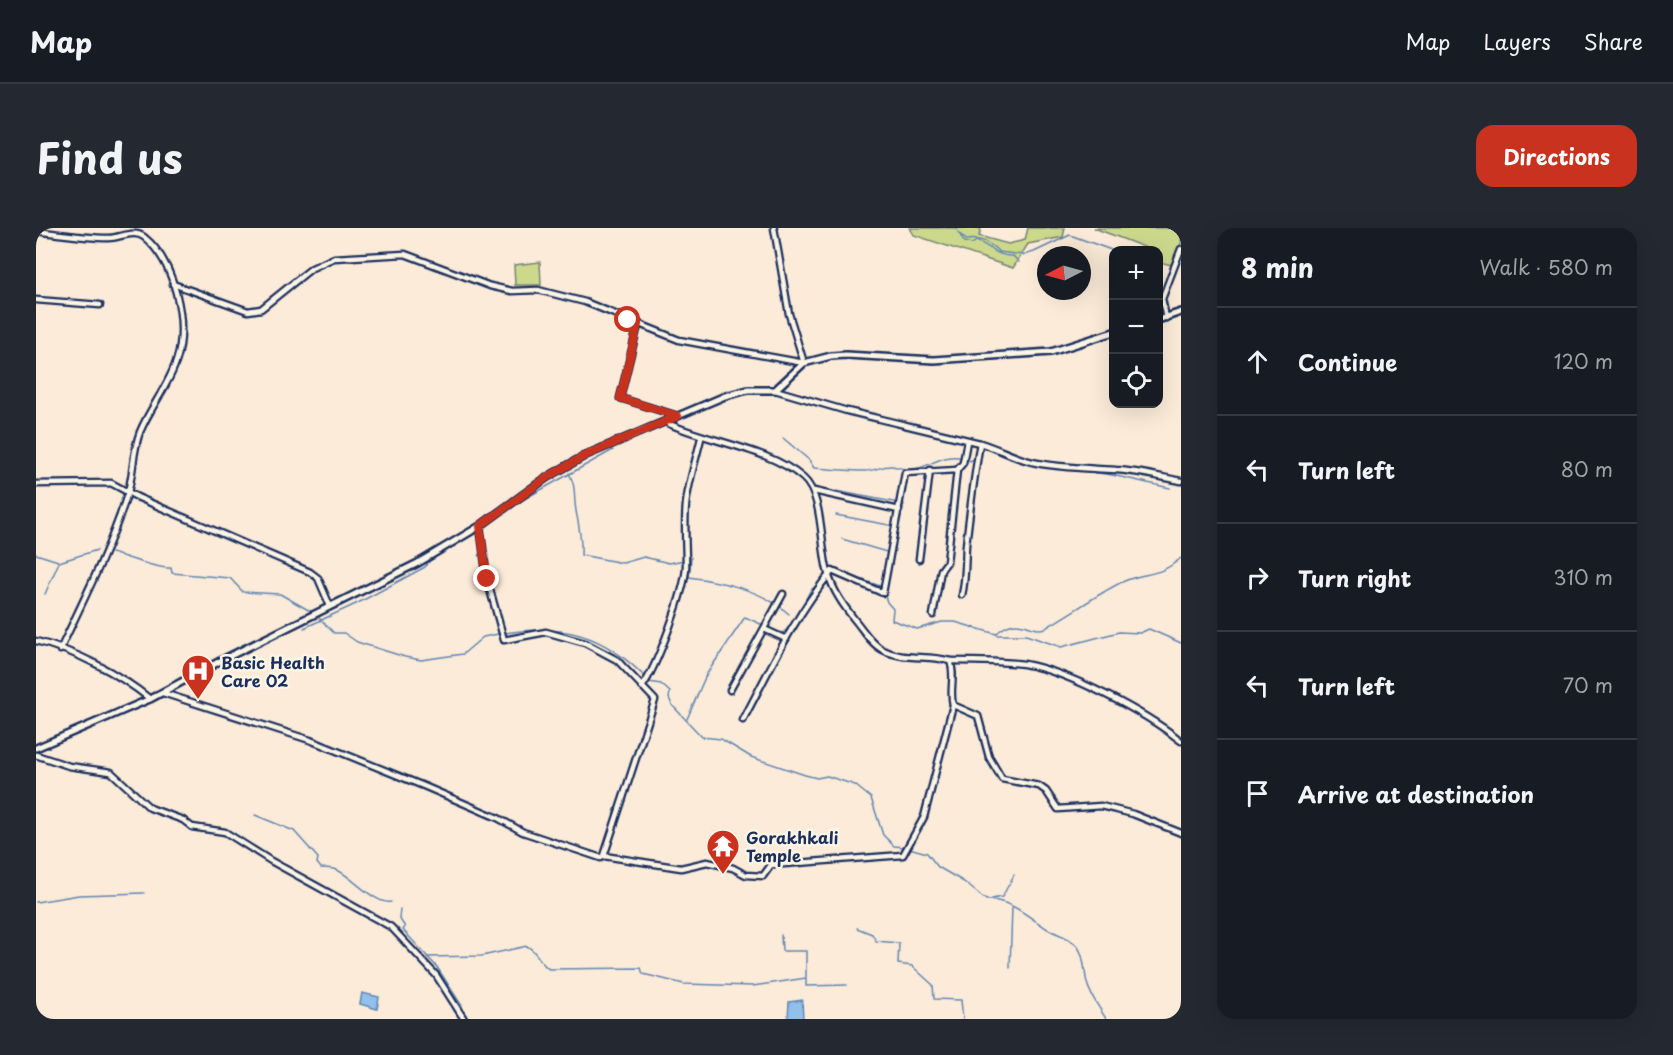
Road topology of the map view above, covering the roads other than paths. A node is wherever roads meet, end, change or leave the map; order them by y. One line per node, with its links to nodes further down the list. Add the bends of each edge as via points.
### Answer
1 (774, 228): 13 (street, via 789,314)
2 (36, 231): 3 (street, via 109,238)
3 (137, 231): 5 (street, via 160,256)
4 (1180, 253): 9 (street, via 1162,299)
5 (173, 284): 11 (street, via 248,311 261,309 312,268 334,258 405,254 490,286 512,291 538,290 585,302); 25 (street, via 181,342 169,378 140,432)
6 (36, 300): 7 (street)
7 (100, 305)
8 (1181, 312): 9 (street)
9 (1166, 318): 10 (street)
10 (1163, 319)
11 (638, 324): 13 (street, via 679,340); 15 (street, via 620,398)
12 (1109, 333): 13 (street, via 1051,352 934,360 846,355)
13 (804, 363): 14 (street)
14 (775, 390): 15 (street, via 748,390 725,396); 18 (street)
15 (678, 416): 16 (street)
16 (665, 423): 17 (street); 27 (street, via 586,455 546,478)
17 (701, 438): 24 (street, via 764,456 790,468); 39 (street, via 686,505 683,584)
18 (967, 441): 19 (street); 21 (street, via 963,462)
19 (980, 442): 22 (street, via 1013,458 1036,463 1118,470); 31 (street)
20 (930, 470): 21 (street); 26 (street, via 905,473); 28 (street)
21 (957, 470): 33 (street, via 947,562 941,570)
22 (1181, 481)
23 (36, 484): 25 (street, via 111,483)
24 (814, 491): 26 (street); 29 (street)
25 (128, 492): 32 (street, via 310,572 318,578); 37 (street, via 106,552)
26 (899, 510): 29 (street, via 883,593 832,571)
27 (480, 526): 32 (street); 39 (street, via 487,579 504,640 546,632 585,643 617,660)
28 (919, 559)
29 (828, 575): 35 (street); 38 (street, via 845,607 883,651)
30 (783, 594): 34 (street)
31 (962, 595)
32 (330, 606): 41 (street)
33 (933, 615)
34 (764, 629): 35 (street); 40 (street)
35 (786, 639): 44 (street)
36 (36, 641): 37 (street)
37 (60, 650): 42 (street, via 131,683)
38 (950, 661): 43 (street); 45 (street, via 1025,664 1053,673 1104,695)
39 (642, 687): 49 (street, via 655,700 654,707)
40 (730, 690)
41 (163, 693): 42 (street); 49 (street, via 310,740 559,846)
42 (150, 699): 46 (street)
43 (953, 705): 48 (street, via 978,716 989,757 1002,779 1039,786 1058,808 1101,806); 49 (street, via 924,817 903,855 771,865 763,876 707,862 681,868)
44 (743, 720)
45 (1181, 741)
46 (36, 748)
47 (36, 755): 50 (street, via 69,766 111,772 150,808 192,827 225,832 391,927 436,975)
48 (1181, 833)
49 (604, 856)
50 (464, 1019)

